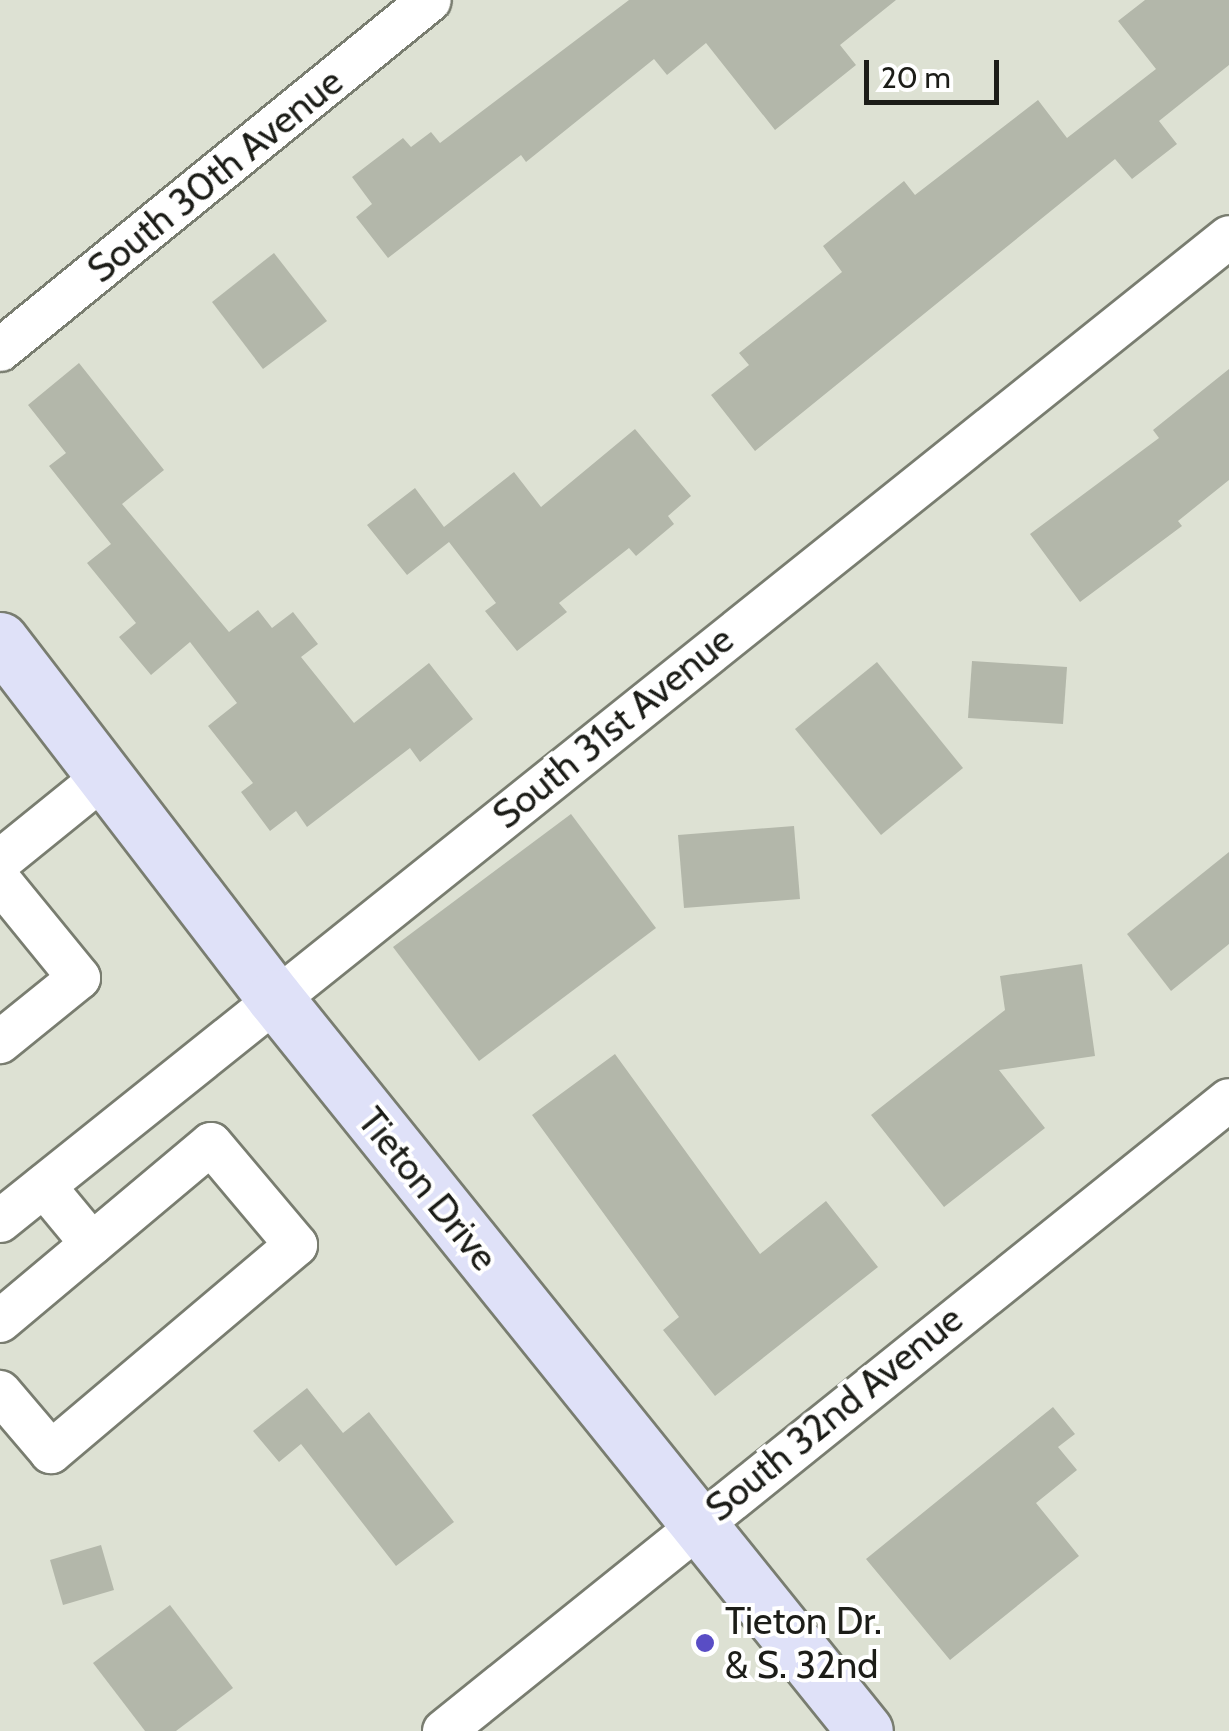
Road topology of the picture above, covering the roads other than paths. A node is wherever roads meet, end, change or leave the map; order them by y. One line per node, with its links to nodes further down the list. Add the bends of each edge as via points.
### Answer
1 (430, 0): 3 (street, South 30th Avenue)
2 (1229, 236): 8 (street, South 31st Avenue)
3 (0, 350)
4 (0, 640): 5 (main road, Tieton Drive)
5 (105, 776): 6 (street); 8 (main road, Tieton Drive)
6 (0, 861)
7 (0, 881): 9 (street, via 78,978)
8 (274, 997): 11 (street, South 31st Avenue); 15 (main road, Tieton Drive)
9 (0, 1042)
10 (1229, 1100): 15 (street, South 32nd Avenue)
11 (14, 1202): 12 (street)
12 (92, 1244): 13 (street); 14 (street, via 210,1144 296,1246 51,1452)
13 (0, 1321)
14 (0, 1392)
15 (698, 1522): 16 (street, South 32nd Avenue); 17 (main road, Tieton Drive)
16 (444, 1731)
17 (865, 1731)

